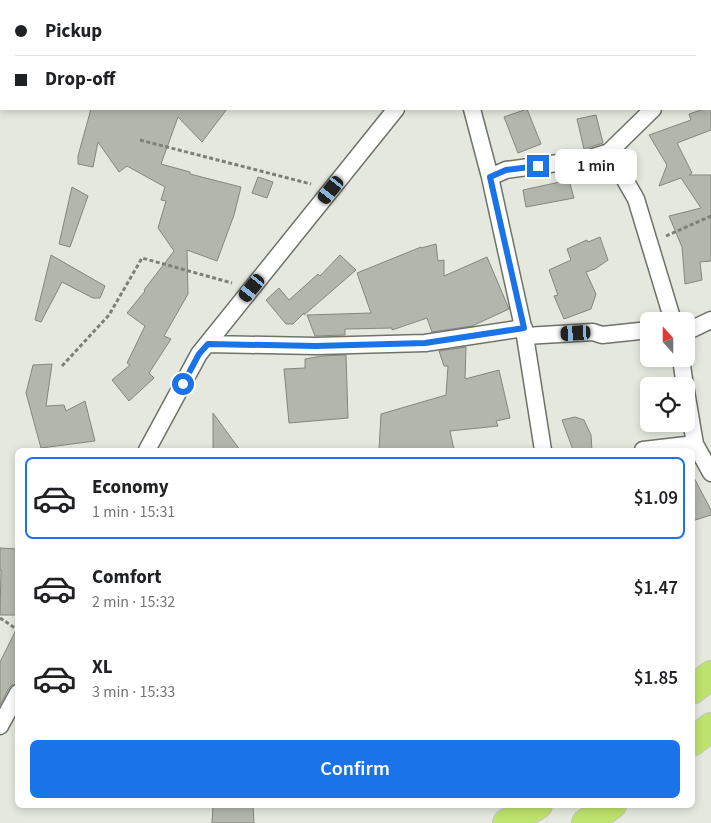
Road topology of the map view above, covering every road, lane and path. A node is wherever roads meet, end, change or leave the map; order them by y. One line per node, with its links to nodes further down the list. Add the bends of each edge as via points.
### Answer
1 (395, 110): 7 (street)
2 (472, 110): 6 (street)
3 (652, 110): 5 (street)
4 (140, 140): 7 (path)
5 (609, 152): 6 (street, via 587,159 506,170); 9 (street, via 636,199)
6 (490, 177): 15 (street)
7 (331, 190): 10 (street)
8 (711, 216): 9 (path)
9 (649, 243): 11 (street)
10 (252, 288): 16 (street); 17 (path, via 142,258 109,315)
11 (670, 312)
12 (711, 320): 13 (street)
13 (695, 328)
14 (640, 331): 15 (street, via 602,335 593,332)
15 (525, 332): 16 (street, via 425,343); 21 (street)
16 (208, 344): 20 (street, via 199,354)
17 (62, 366)
18 (693, 432): 19 (street)
19 (695, 444): 22 (street); 23 (street)
20 (148, 448)
21 (543, 448)
22 (660, 448)
23 (711, 473)
24 (0, 618): 25 (path)
25 (15, 628)
26 (711, 675): 27 (highway)
27 (695, 688)
28 (15, 698): 29 (street)
29 (0, 726)
30 (711, 727): 31 (highway)
31 (695, 740)
32 (533, 808): 34 (highway)
33 (608, 808): 35 (highway)
34 (508, 823)
35 (586, 823)

